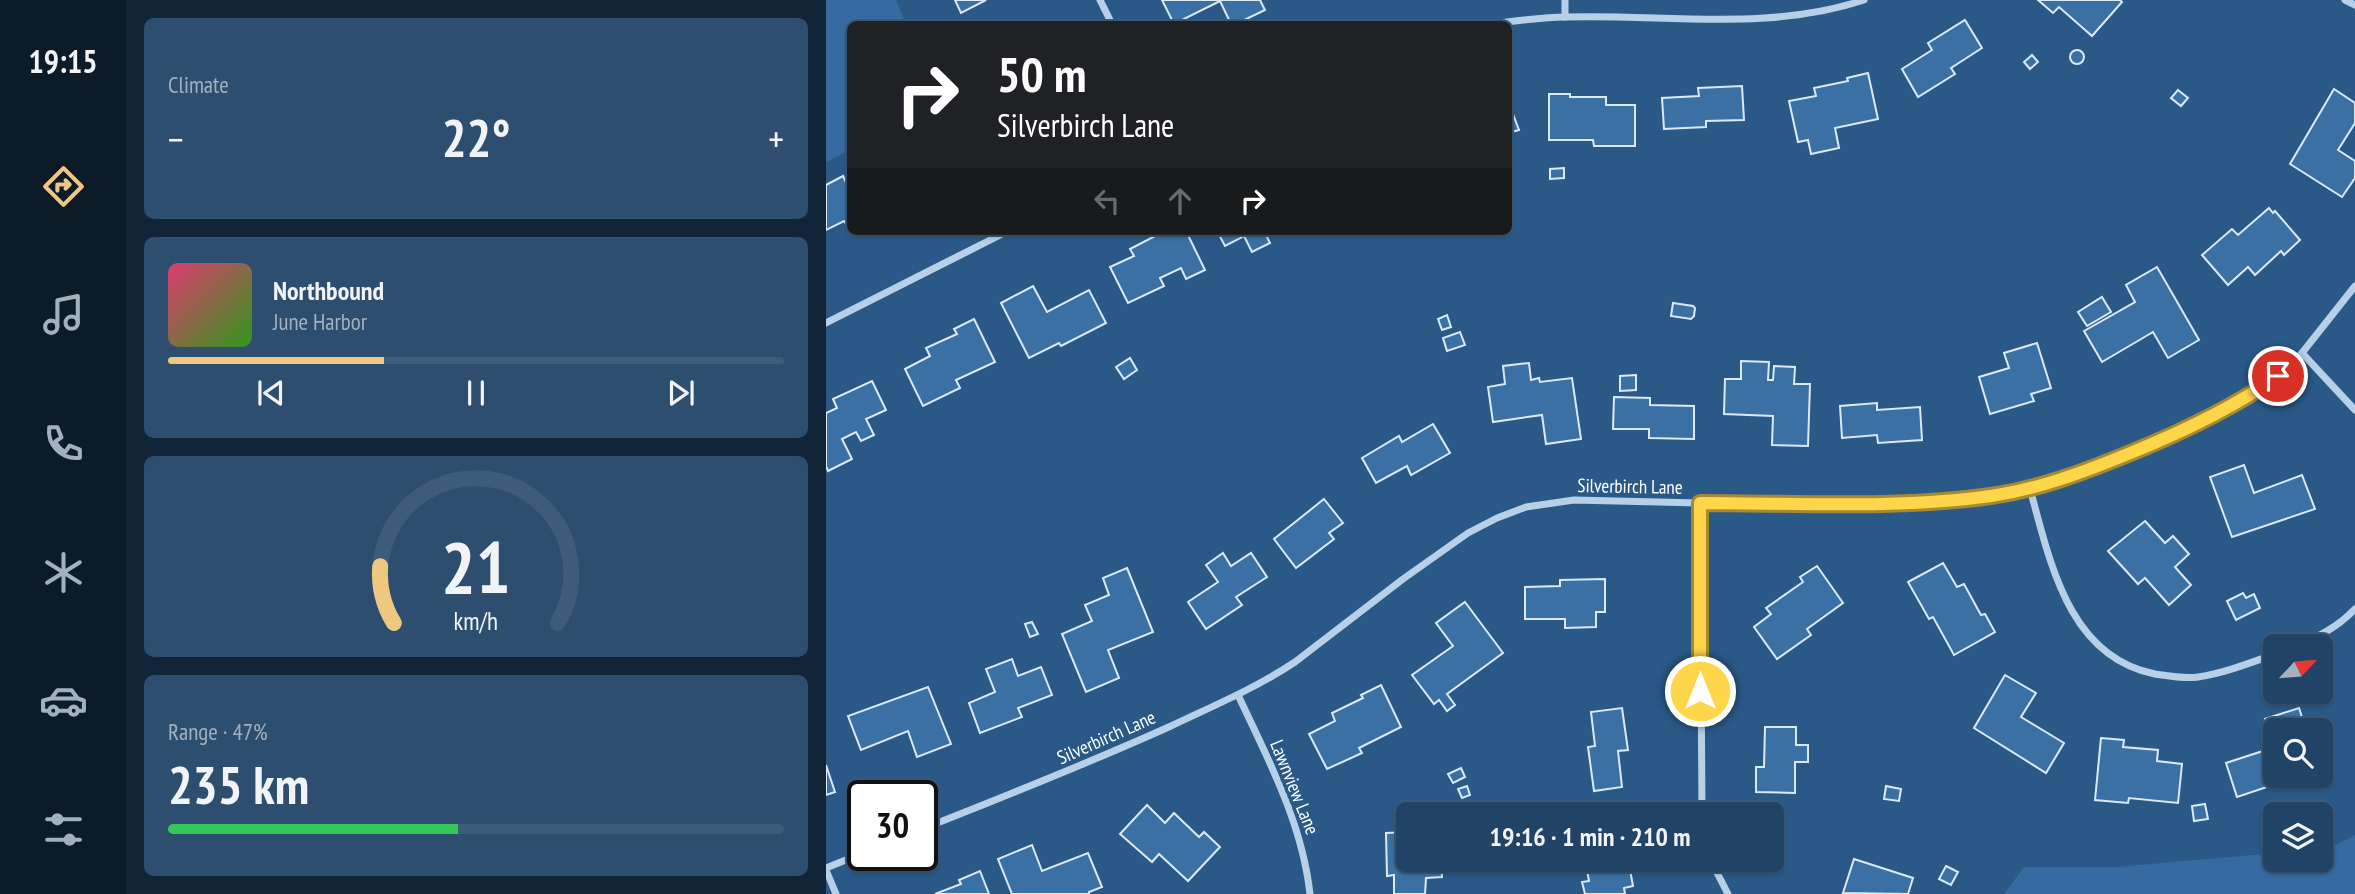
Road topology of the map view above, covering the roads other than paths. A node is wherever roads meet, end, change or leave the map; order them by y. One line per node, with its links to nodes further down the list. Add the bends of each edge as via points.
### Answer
1 (1100, 0): 7 (street)
2 (1565, 0): 6 (street)
3 (1864, 0): 6 (street, via 1807,15 1773,18)
4 (2345, 0): 5 (street)
5 (2355, 5)
6 (1565, 17): 8 (street)
7 (1110, 21)
8 (1512, 22)
9 (1000, 235): 11 (street)
10 (2355, 286): 12 (street, Silverbirch Lane)
11 (826, 323)
12 (2302, 353): 13 (street); 14 (street, Silverbirch Lane, via 2261,388 2193,426)
13 (2355, 410)
14 (2030, 489): 15 (street, Silverbirch Lane, via 1946,500); 18 (street, via 2064,599 2090,636 2119,660 2145,672 2195,677)
15 (1700, 503): 19 (street, Silverbirch Lane, via 1574,500 1526,507 1497,518 1434,556 1295,662); 20 (street)
16 (2355, 609): 17 (street)
17 (2323, 634)
18 (2263, 658)
19 (1238, 695): 21 (street, Silverbirch Lane); 26 (street, Lawnview Lane, via 1302,844)
20 (1702, 802)
21 (938, 824)
22 (847, 860): 23 (street)
23 (826, 869): 25 (street)
24 (1717, 872): 27 (street)
25 (836, 894)
26 (1310, 894)
27 (1728, 894)

